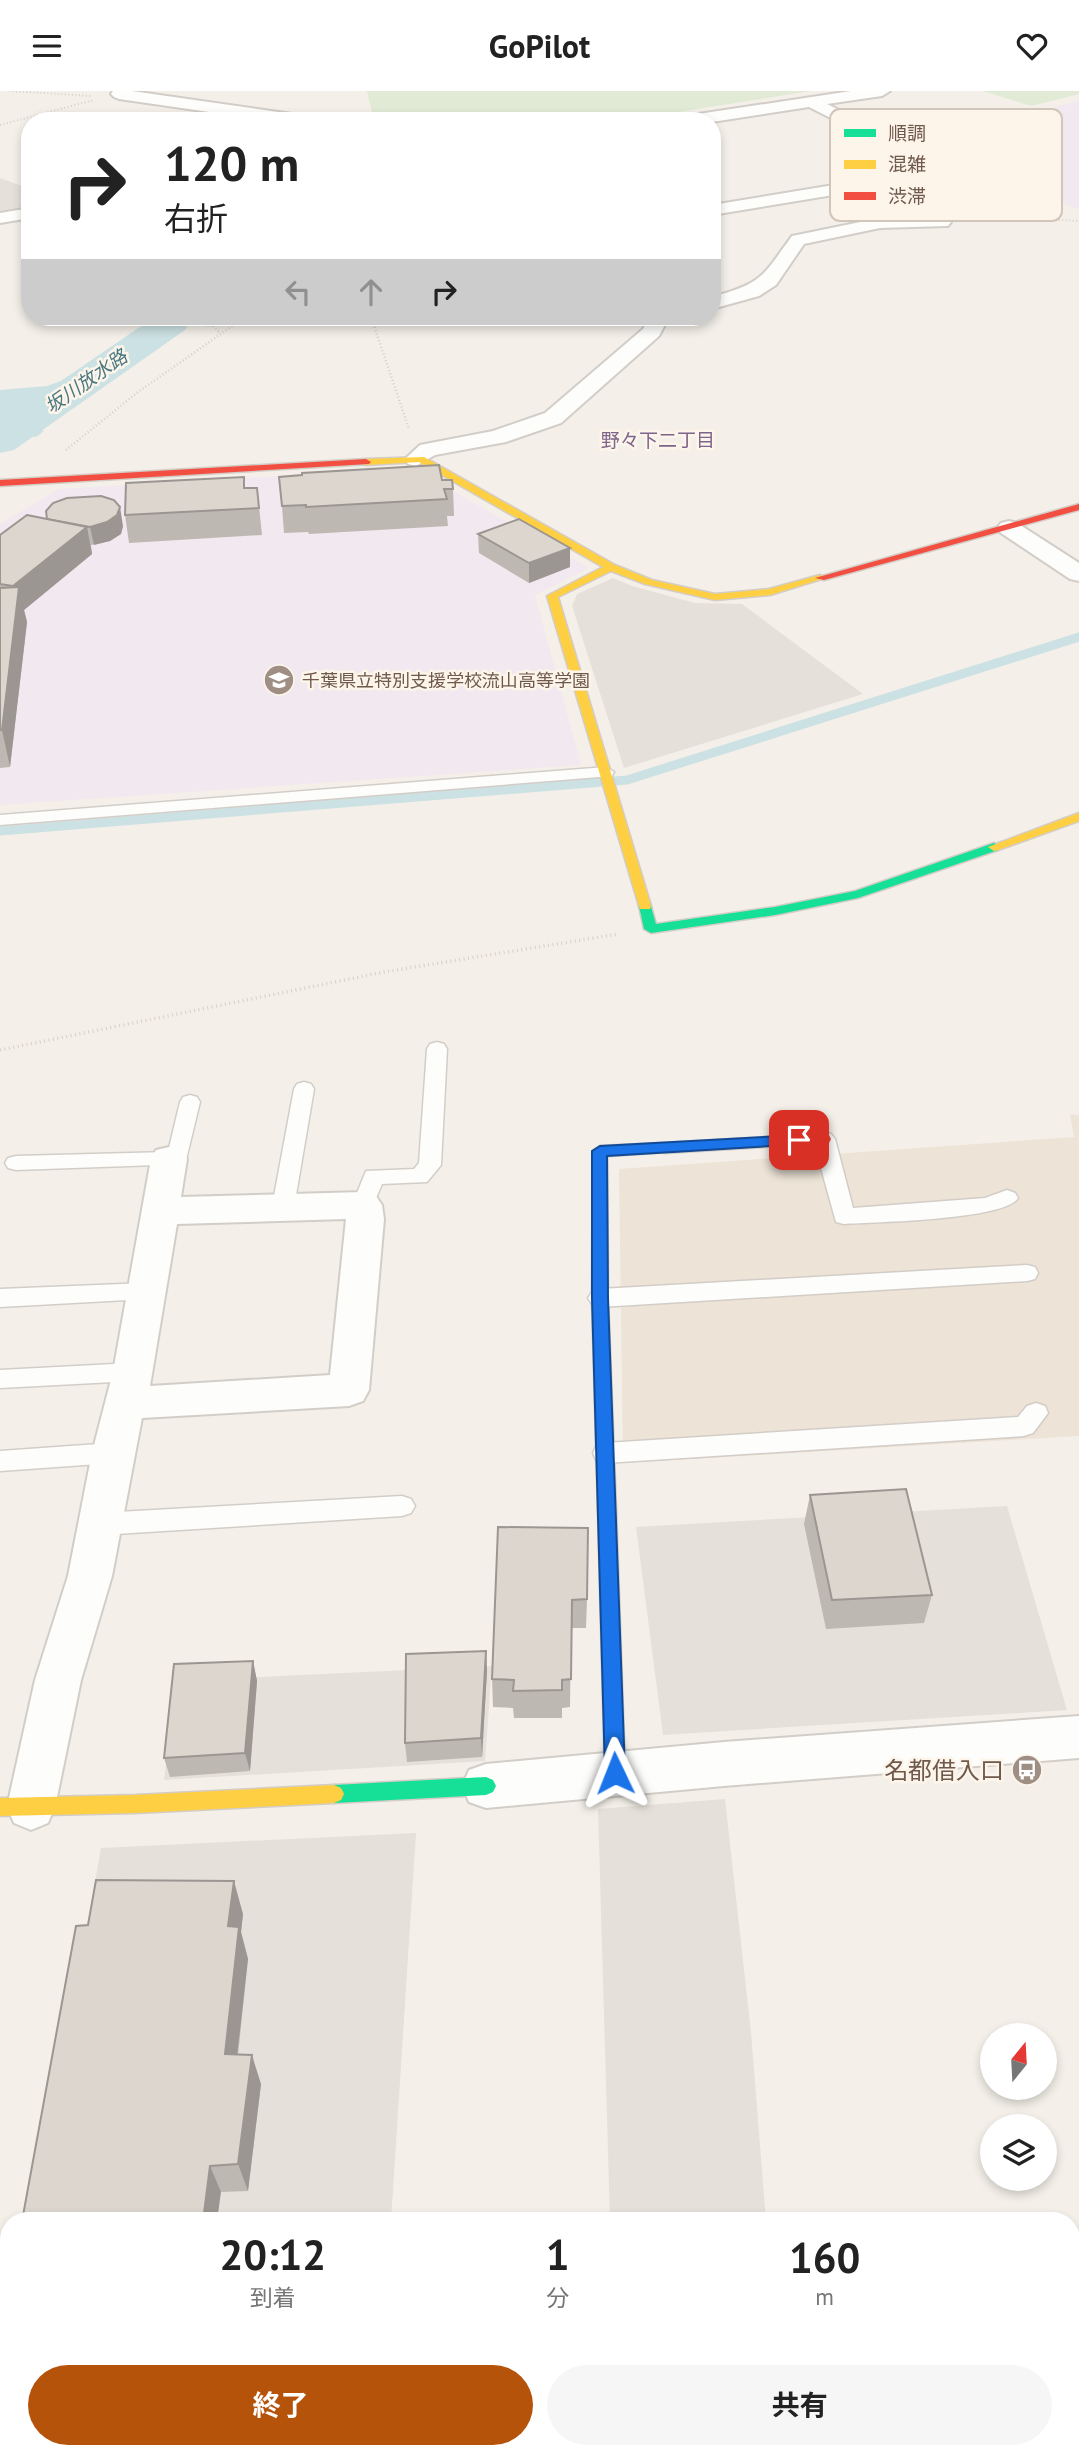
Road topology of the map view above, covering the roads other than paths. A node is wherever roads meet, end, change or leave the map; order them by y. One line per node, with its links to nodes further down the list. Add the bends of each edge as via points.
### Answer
1 (881, 91): 3 (street)
2 (116, 94): 4 (street)
3 (809, 101): 5 (street); 6 (street)
4 (243, 112)
5 (830, 112)
6 (721, 115)
7 (830, 191): 8 (street)
8 (721, 209)
9 (21, 214): 10 (street)
10 (0, 218)
11 (942, 222): 12 (street, via 880,223 798,240 769,281 752,292)
12 (721, 301)
13 (655, 326): 14 (street, via 553,418)
14 (419, 456): 15 (street); 20 (street)
15 (33, 481): 16 (street); 17 (street)
16 (7, 482)
17 (11, 499)
18 (1079, 507): 19 (street)
19 (1009, 528): 20 (street, via 745,595 685,592); 21 (street)
20 (611, 567): 22 (street, via 552,596)
21 (1079, 573)
22 (606, 772): 23 (street, via 651,929 858,894); 24 (lane)
23 (1079, 817)
24 (0, 820)
25 (437, 1049): 32 (lane, via 430,1165 419,1177 374,1176)
26 (304, 1089): 33 (lane)
27 (190, 1102): 29 (lane, via 177,1159)
28 (824, 1139): 31 (lane, via 844,1216 988,1206); 38 (street, via 600,1151)
29 (169, 1159): 30 (lane); 34 (street)
30 (16, 1163)
31 (1007, 1198)
32 (363, 1205): 33 (street); 40 (street, via 349,1390)
33 (283, 1207): 34 (street)
34 (161, 1211): 36 (street)
35 (1027, 1273): 38 (lane)
36 (146, 1291): 37 (lane); 40 (street)
37 (0, 1297)
38 (600, 1298): 43 (street)
39 (0, 1379): 40 (lane)
40 (129, 1387): 42 (street)
41 (1036, 1413): 43 (lane, via 1024,1426)
42 (113, 1453): 44 (lane); 46 (street)
43 (605, 1453): 48 (street)
44 (0, 1461)
45 (402, 1506): 46 (lane)
46 (100, 1524): 50 (street, via 78,1621)
47 (1079, 1737): 48 (street)
48 (615, 1773): 49 (street)
49 (486, 1786): 50 (street)
50 (15, 1807)

